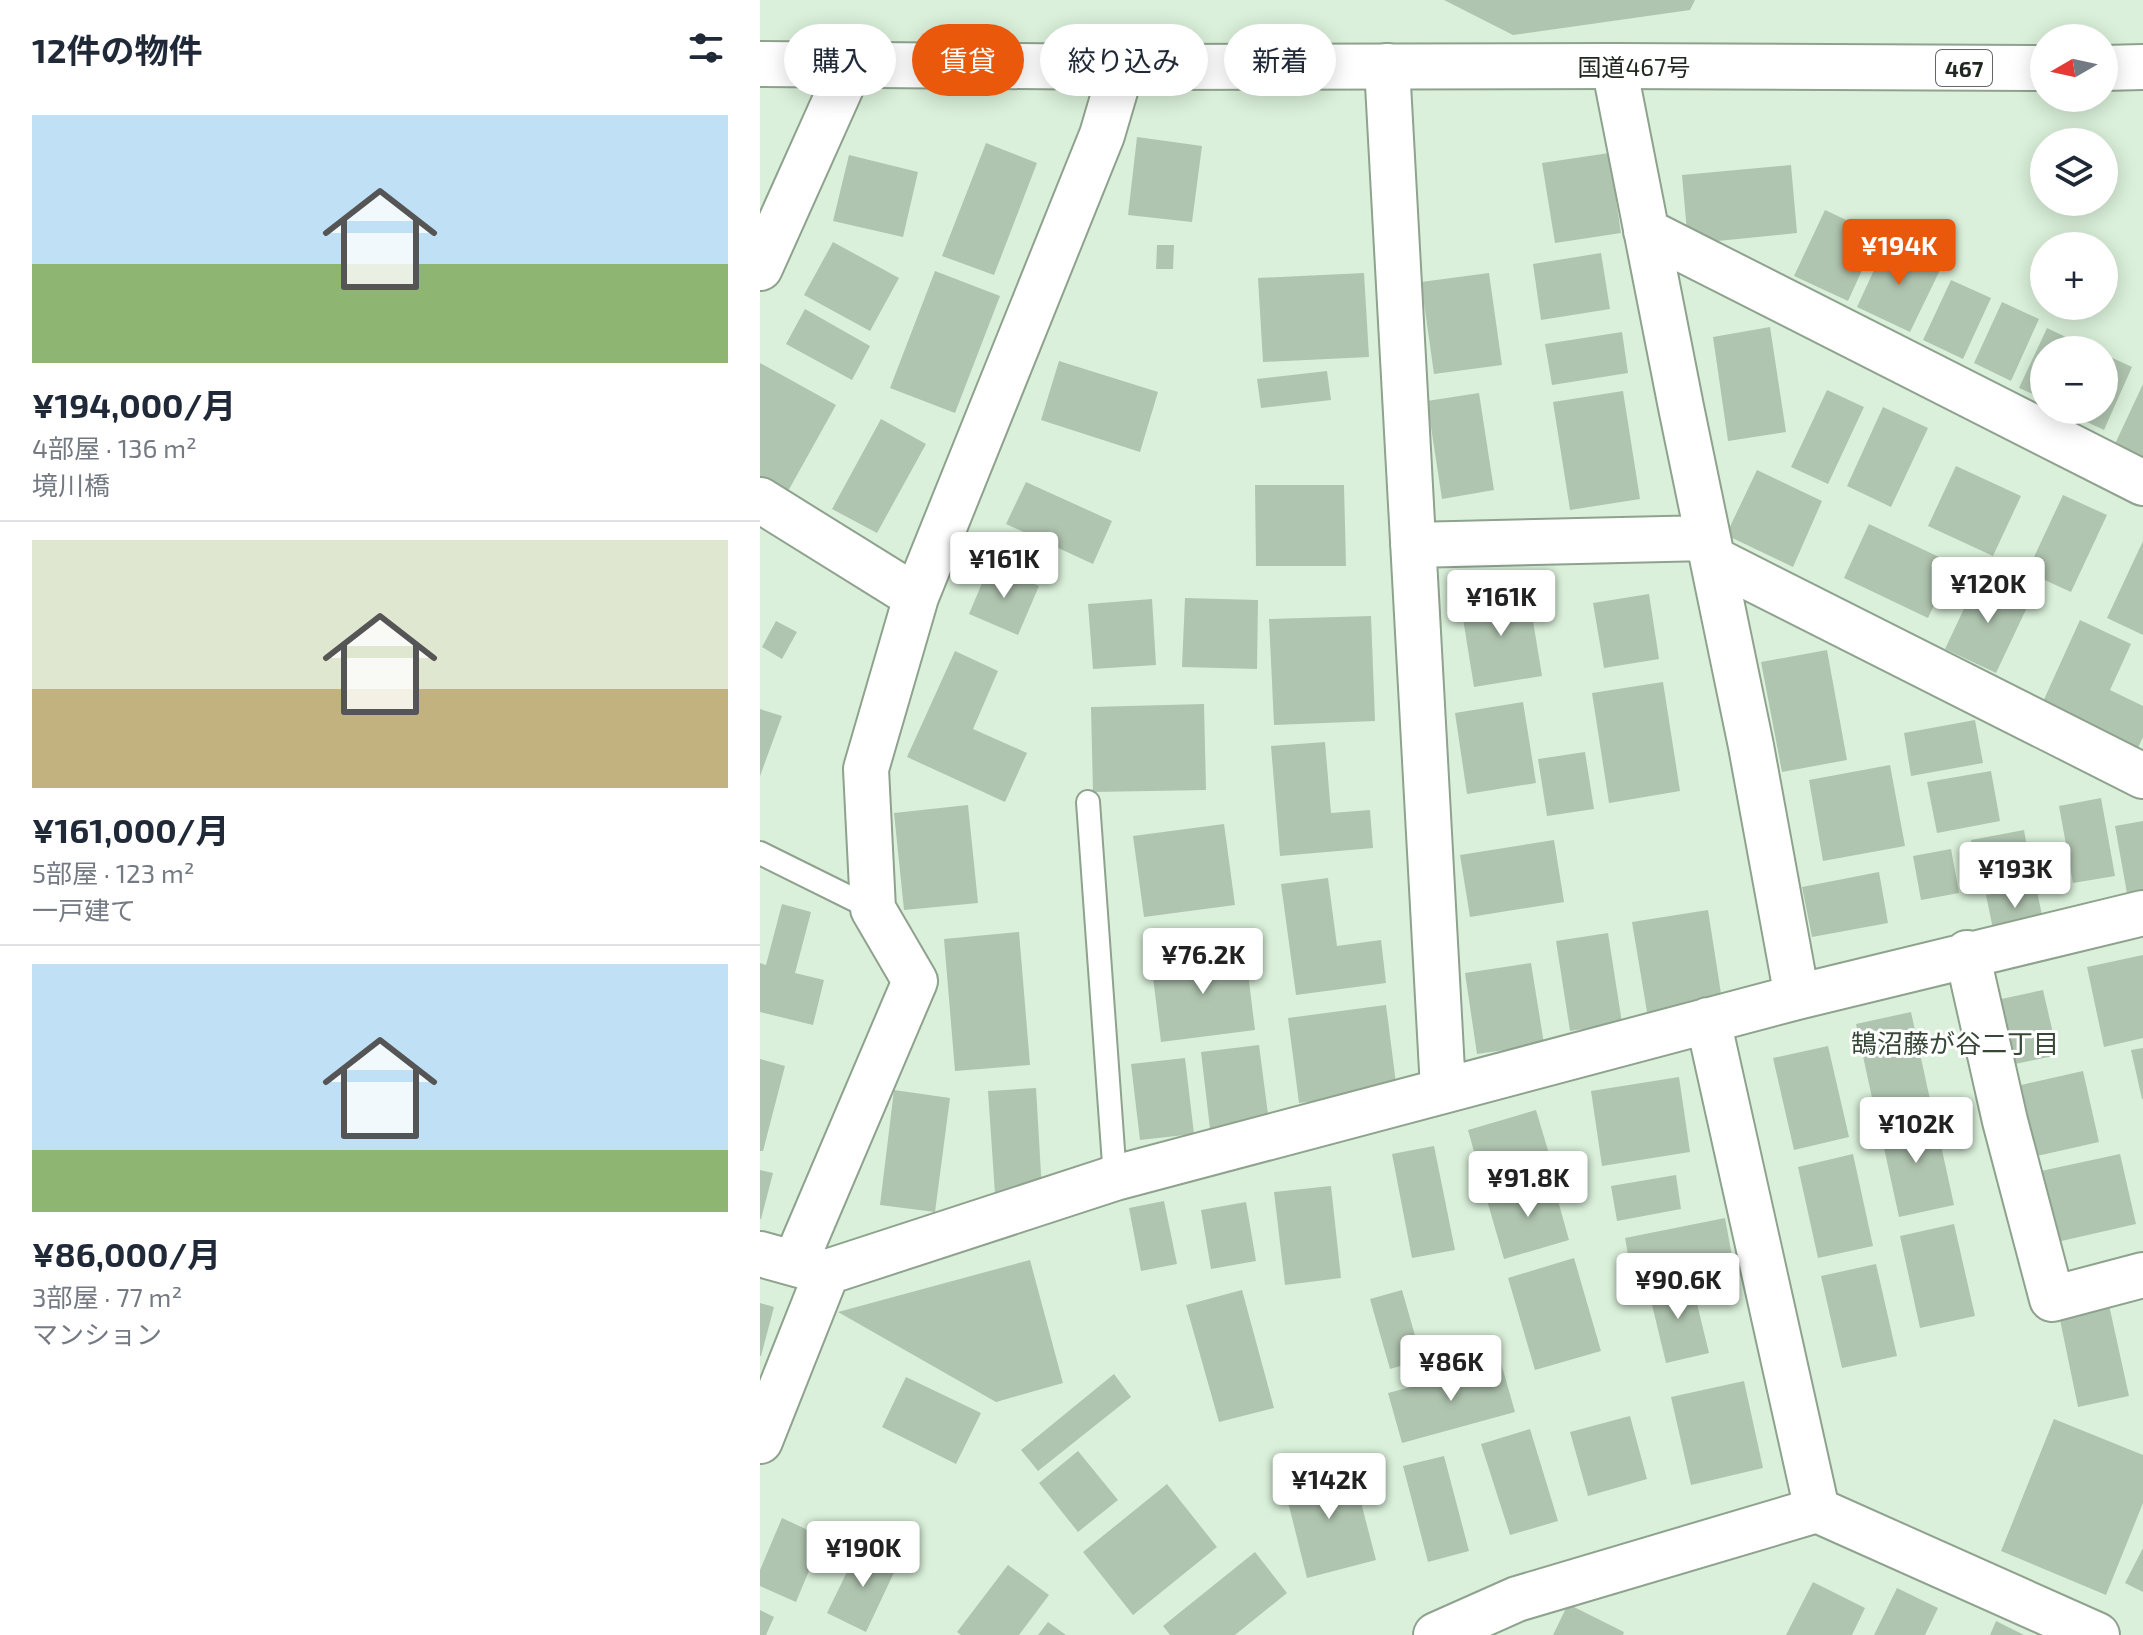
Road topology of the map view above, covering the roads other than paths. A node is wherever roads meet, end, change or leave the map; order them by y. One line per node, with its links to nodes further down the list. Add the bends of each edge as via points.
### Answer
1 (760, 64): 2 (main road, 国道467号 / 467)
2 (784, 64)
3 (896, 65): 4 (main road, 国道467号 / 467)
4 (1040, 66)
5 (1387, 66): 6 (main road, 国道467号 / 467); 7 (main road, 国道467号 / 467); 17 (main road)
6 (1614, 66): 9 (main road, 国道467号 / 467); 13 (main road)
7 (1208, 67)
8 (2143, 67): 10 (main road)
9 (2030, 68)
10 (2118, 68)
11 (837, 96): 14 (main road)
12 (1113, 96): 19 (main road)
13 (1646, 231): 15 (main road); 18 (main road)
14 (760, 268)
15 (2143, 483)
16 (760, 500): 19 (main road)
17 (1413, 545): 18 (main road); 28 (main road)
18 (1710, 548): 20 (main road); 26 (main road)
19 (916, 597): 23 (main road, via 866,769)
20 (2143, 776)
21 (1088, 802): 29 (lane)
22 (760, 853): 23 (lane)
23 (873, 909): 30 (main road, via 915,981)
24 (2143, 913): 25 (main road)
25 (1967, 953): 26 (main road); 31 (main road, via 2052,1299)
26 (1797, 997): 27 (main road)
27 (1708, 1020): 28 (main road); 33 (main road)
28 (1443, 1089): 29 (main road)
29 (1115, 1178): 30 (main road)
30 (794, 1263): 32 (main road)
31 (2143, 1275)
32 (760, 1441)
33 (1817, 1510): 34 (main road, via 1517,1599); 35 (main road)
34 (1436, 1635)
35 (2097, 1635)

